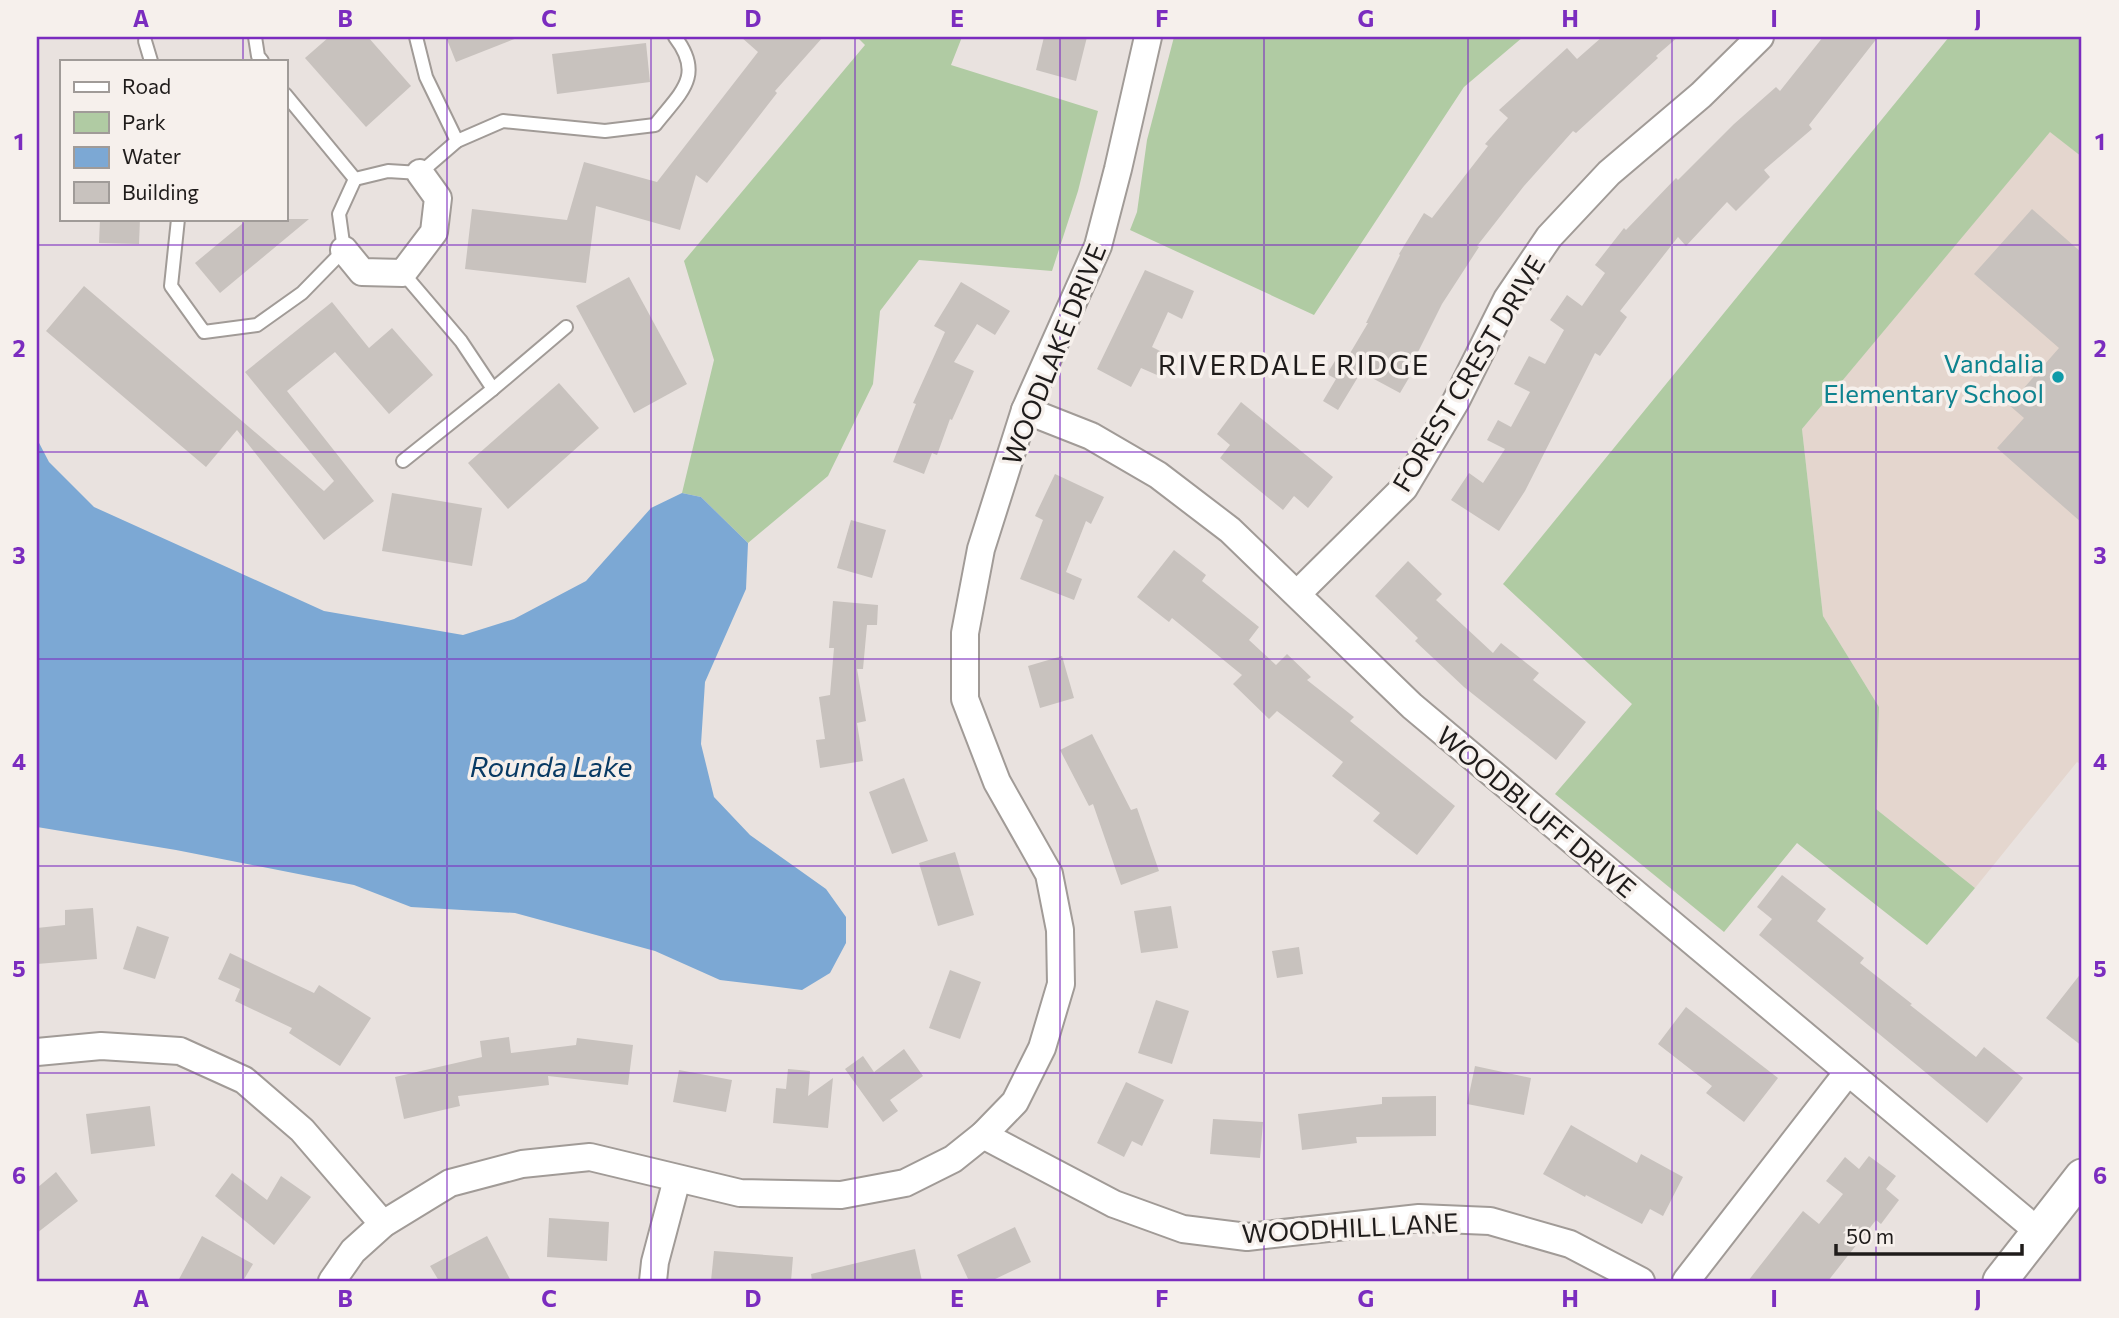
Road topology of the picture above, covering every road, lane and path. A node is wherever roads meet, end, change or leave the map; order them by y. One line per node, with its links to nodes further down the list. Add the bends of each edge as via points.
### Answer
1 (255, 37): 8 (lane)
2 (416, 37): 10 (lane, via 426,77)
3 (675, 37): 10 (lane, via 688,53 688,83 655,125 605,131 503,121)
4 (1148, 37): 18 (street, WOODLAKE DRIVE, via 1098,246)
5 (1760, 37): 20 (street, FOREST CREST DRIVE, via 1701,95 1609,173 1549,237 1507,299 1456,401 1404,488)
6 (145, 41): 7 (lane)
7 (151, 60)
8 (261, 60)
9 (287, 96): 12 (lane)
10 (457, 141): 11 (lane)
11 (419, 173): 12 (lane, via 387,171); 15 (street, via 438,198 434,232)
12 (355, 180): 14 (lane, via 339,214)
13 (178, 220): 14 (lane, via 171,286 204,332 257,325 302,293)
14 (344, 250): 15 (street, via 362,272)
15 (403, 273): 17 (lane, via 461,341)
16 (566, 327): 17 (lane)
17 (493, 389): 19 (lane)
18 (1025, 410): 20 (street, WOODBLUFF DRIVE, via 1091,436 1158,475 1230,530); 23 (street, WOODLAKE DRIVE, via 981,549 965,633 965,699 997,782 1049,874 1060,930 1061,984 1042,1048 1015,1102)
19 (403, 461)
20 (1297, 594): 22 (street, WOODBLUFF DRIVE, via 1412,706)
21 (37, 1052): 26 (street, via 101,1046 180,1051 244,1080 302,1130)
22 (1848, 1072): 27 (street, WOODBLUFF DRIVE); 31 (street)
23 (984, 1135): 25 (street, WOODLAKE DRIVE, via 953,1159 905,1183 841,1195 740,1193); 30 (street, WOODHILL LANE, via 1114,1204 1183,1229 1247,1237 1419,1218 1490,1221 1570,1244)
24 (2082, 1176): 27 (street)
25 (677, 1179): 26 (street, WOODLAKE DRIVE, via 590,1157 522,1164 450,1183); 29 (street)
26 (383, 1224): 28 (street, WOODLAKE DRIVE, via 353,1251)
27 (2039, 1232): 32 (street)
28 (332, 1281)
29 (653, 1281)
30 (1641, 1281)
31 (1686, 1281)
32 (2000, 1281)

